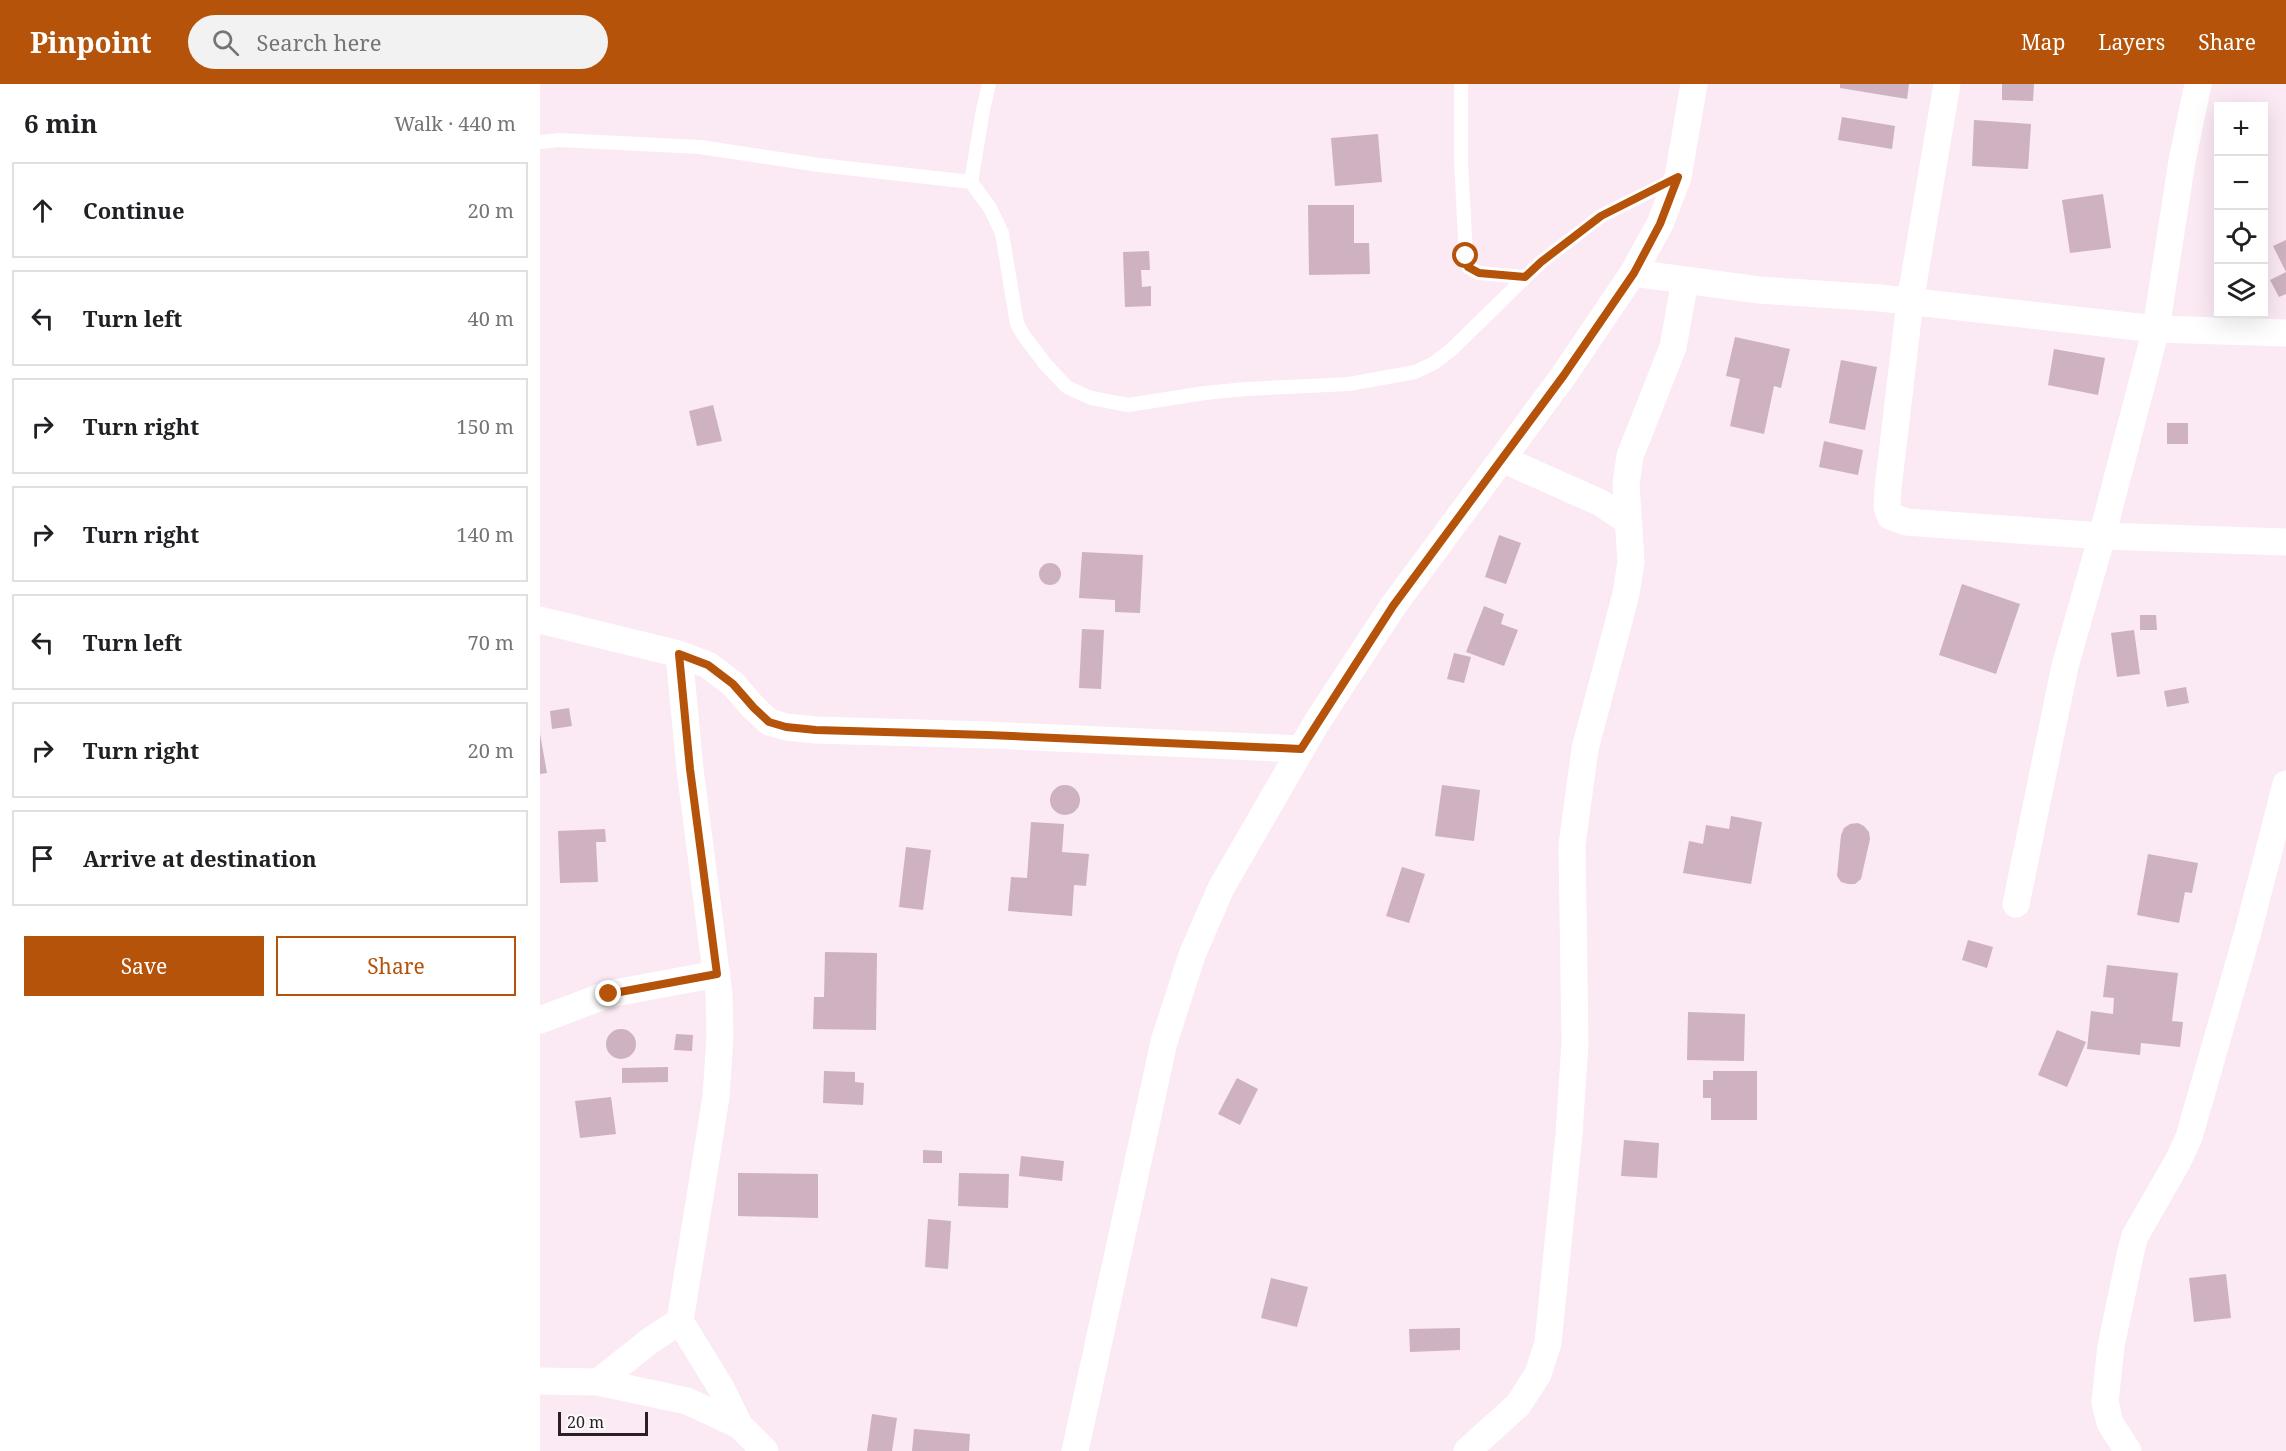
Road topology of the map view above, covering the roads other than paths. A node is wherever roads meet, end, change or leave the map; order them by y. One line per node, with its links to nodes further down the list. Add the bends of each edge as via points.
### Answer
1 (989, 84): 8 (lane)
2 (1461, 84): 10 (lane, via 1468,267 1479,273)
3 (1694, 84): 7 (street)
4 (1947, 84): 12 (street)
5 (2198, 84): 13 (street)
6 (540, 142): 8 (lane, via 700,147)
7 (1678, 177): 9 (street, via 1660,224); 10 (lane, via 1601,216)
8 (971, 182): 10 (lane, via 1002,233 1017,324 1024,336 1067,387 1091,398 1128,405 1246,389 1349,384 1415,372 1451,350)
9 (1634, 273): 11 (street); 15 (street)
10 (1525, 277)
11 (1685, 281): 12 (street); 16 (street, via 1673,347 1630,456)
12 (1910, 302): 13 (street); 17 (street, via 1888,488 1890,516 1906,522)
13 (2156, 329): 14 (street); 17 (street)
14 (2286, 333)
15 (1502, 459): 16 (street, via 1601,503); 21 (street, via 1393,606)
16 (1627, 521): 32 (street, via 1631,562 1626,594 1584,749 1572,844 1575,1042 1548,1343 1538,1374 1518,1405)
17 (2103, 536): 18 (street); 23 (street, via 2065,666)
18 (2286, 542)
19 (540, 620): 20 (street)
20 (679, 654): 21 (street, via 708,665 733,684 769,722 786,727); 24 (street)
21 (1301, 749): 31 (street, via 1221,888 1192,955 1164,1042)
22 (2286, 784): 33 (street, via 2189,1137 2135,1236 2131,1251 2111,1346 2105,1402 2110,1422)
23 (2016, 904)
24 (717, 974): 25 (street, via 609,994); 26 (street, via 720,1037 716,1097)
25 (540, 1020)
26 (680, 1321): 28 (street); 29 (street)
27 (540, 1381): 28 (street)
28 (598, 1382): 29 (street, via 687,1401)
29 (739, 1425): 30 (street)
30 (765, 1451)
31 (1075, 1451)
32 (1467, 1451)
33 (2128, 1451)

